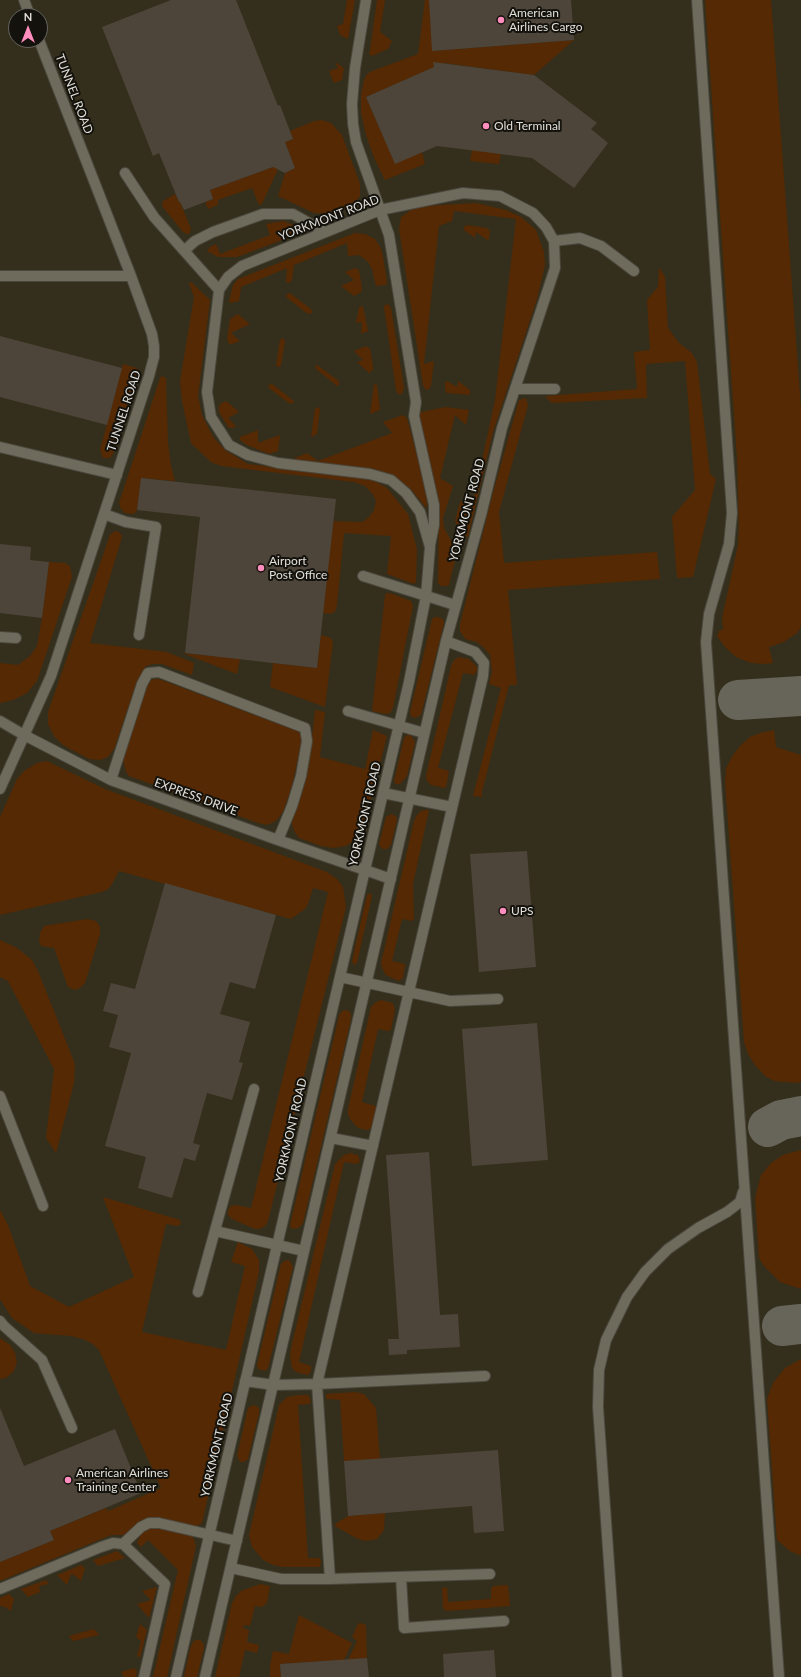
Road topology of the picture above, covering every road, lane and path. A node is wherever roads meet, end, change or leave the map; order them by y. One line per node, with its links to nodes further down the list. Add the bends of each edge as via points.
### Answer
1 (366, 0): 5 (street, via 355,68 353,124 356,142)
2 (697, 0): 47 (street, via 732,513 729,544 709,614 706,642)
3 (43, 48): 11 (street, TUNNEL ROAD)
4 (125, 173): 8 (street, via 154,217)
5 (380, 210): 6 (street, YORKMONT ROAD); 7 (street, YORKMONT ROAD, via 463,193 500,196 533,213); 18 (street, via 389,235 416,402 414,416 434,505)
6 (326, 232): 8 (street, via 293,214 263,214 213,232); 12 (street, YORKMONT ROAD, via 242,266 228,277)
7 (554, 241): 9 (street, via 580,238 601,246); 13 (street, YORKMONT ROAD, via 555,268)
8 (185, 250): 12 (street)
9 (634, 271)
10 (0, 276): 11 (street)
11 (131, 276): 16 (street, TUNNEL ROAD, via 152,334 154,357)
12 (219, 290): 18 (street, YORKMONT ROAD, via 207,392 212,417 229,445 248,455 278,463 370,474 390,480 406,493 420,512)
13 (515, 389): 14 (street); 21 (street, YORKMONT ROAD, via 502,428 481,515)
14 (555, 389)
15 (0, 447): 16 (street)
16 (117, 475): 17 (street, TUNNEL ROAD)
17 (104, 514): 22 (street, via 126,522 156,527); 30 (street, TUNNEL ROAD, via 51,676)
18 (430, 547): 20 (street, YORKMONT ROAD)
19 (363, 576): 20 (street)
20 (426, 596): 21 (street); 28 (street, YORKMONT ROAD)
21 (455, 605): 25 (street, YORKMONT ROAD)
22 (138, 636)
23 (0, 637): 24 (street)
24 (16, 638)
25 (446, 641): 29 (street, YORKMONT ROAD); 35 (street, via 475,652 484,663)
26 (348, 711): 28 (street)
27 (0, 720): 30 (street, EXPRESS DRIVE)
28 (398, 726): 29 (street); 33 (street, YORKMONT ROAD)
29 (424, 733): 34 (street, YORKMONT ROAD)
30 (24, 735): 31 (street, EXPRESS DRIVE); 32 (street, TUNNEL ROAD)
31 (111, 780): 36 (street, EXPRESS DRIVE); 36 (street, via 142,684 148,673 159,672 305,728 307,741 301,776)
32 (0, 789)
33 (383, 793): 34 (street); 37 (street, YORKMONT ROAD)
34 (409, 798): 35 (street); 38 (street, YORKMONT ROAD)
35 (452, 807): 41 (street)
36 (278, 840): 37 (street, EXPRESS DRIVE)
37 (365, 870): 38 (street, EXPRESS DRIVE); 39 (street, YORKMONT ROAD)
38 (390, 879): 40 (street, YORKMONT ROAD)
39 (340, 977): 40 (street); 50 (street, YORKMONT ROAD)
40 (366, 984): 41 (street); 45 (street, YORKMONT ROAD)
41 (409, 993): 42 (street, via 450,1001); 46 (street)
42 (498, 998)
43 (254, 1089): 49 (street)
44 (0, 1096): 48 (street)
45 (331, 1138): 46 (street); 51 (street, YORKMONT ROAD)
46 (373, 1146): 56 (street)
47 (744, 1190): 71 (street, via 740,1202 734,1207 674,1245 645,1272 627,1297 606,1340 599,1370 598,1407); 72 (street)
48 (42, 1206)
49 (215, 1231): 50 (street); 52 (street)
50 (277, 1245): 51 (street); 55 (street, YORKMONT ROAD)
51 (304, 1251): 57 (street, YORKMONT ROAD)
52 (198, 1292)
53 (0, 1321): 58 (street, via 42,1360)
54 (485, 1376): 56 (street)
55 (246, 1381): 57 (street); 59 (street, YORKMONT ROAD)
56 (317, 1384): 57 (street); 65 (street)
57 (274, 1385): 60 (street, YORKMONT ROAD)
58 (72, 1428)
59 (209, 1535): 60 (street); 61 (street, via 149,1523); 69 (street, YORKMONT ROAD)
60 (237, 1541): 62 (street, YORKMONT ROAD)
61 (123, 1544): 66 (street, via 113,1543 101,1547); 68 (street, via 165,1584)
62 (231, 1568): 65 (street, via 281,1579); 70 (street, YORKMONT ROAD)
63 (490, 1574): 64 (street)
64 (401, 1576): 65 (street); 67 (street, via 404,1628)
65 (330, 1579)
66 (0, 1589)
67 (504, 1622)
68 (144, 1677)
69 (176, 1677)
70 (205, 1677)
71 (617, 1677)
72 (779, 1677)

